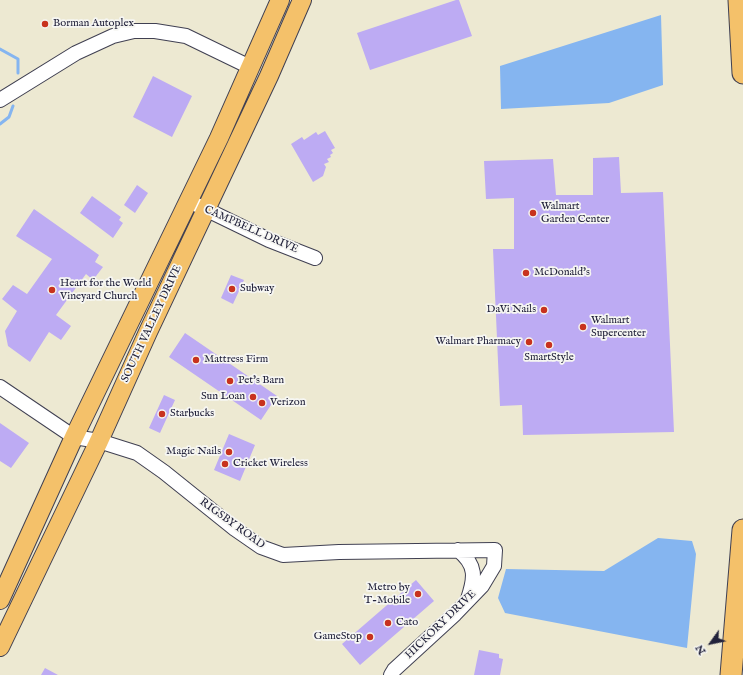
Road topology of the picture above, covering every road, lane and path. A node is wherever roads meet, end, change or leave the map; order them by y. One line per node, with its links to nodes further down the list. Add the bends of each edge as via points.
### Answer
1 (280, 0): 4 (main road, SOUTH VALLEY DRIVE)
2 (302, 0): 8 (main road, SOUTH VALLEY DRIVE)
3 (739, 0): 5 (highway)
4 (250, 67): 6 (street, via 186,36 155,31 134,31 113,36 76,53); 7 (main road, SOUTH VALLEY DRIVE)
5 (743, 73)
6 (0, 100)
7 (188, 201): 8 (street, CAMPBELL DRIVE); 11 (main road, SOUTH VALLEY DRIVE)
8 (206, 210): 9 (street, CAMPBELL DRIVE, via 269,240); 12 (main road, SOUTH VALLEY DRIVE)
9 (315, 258)
10 (0, 387): 11 (street, RIGSBY ROAD)
11 (74, 437): 12 (street, RIGSBY ROAD); 16 (main road, SOUTH VALLEY DRIVE)
12 (99, 441): 14 (street, RIGSBY ROAD, via 138,453 235,529 261,547 283,555); 18 (main road, SOUTH VALLEY DRIVE)
13 (743, 530): 20 (highway)
14 (458, 550): 15 (street, RIGSBY ROAD); 17 (street, via 467,557 473,569 473,585)
15 (495, 550): 17 (street, HICKORY DRIVE, via 494,566 482,586)
16 (0, 600)
17 (467, 602): 19 (street, HICKORY DRIVE)
18 (0, 647)
19 (391, 675)
20 (731, 675)

